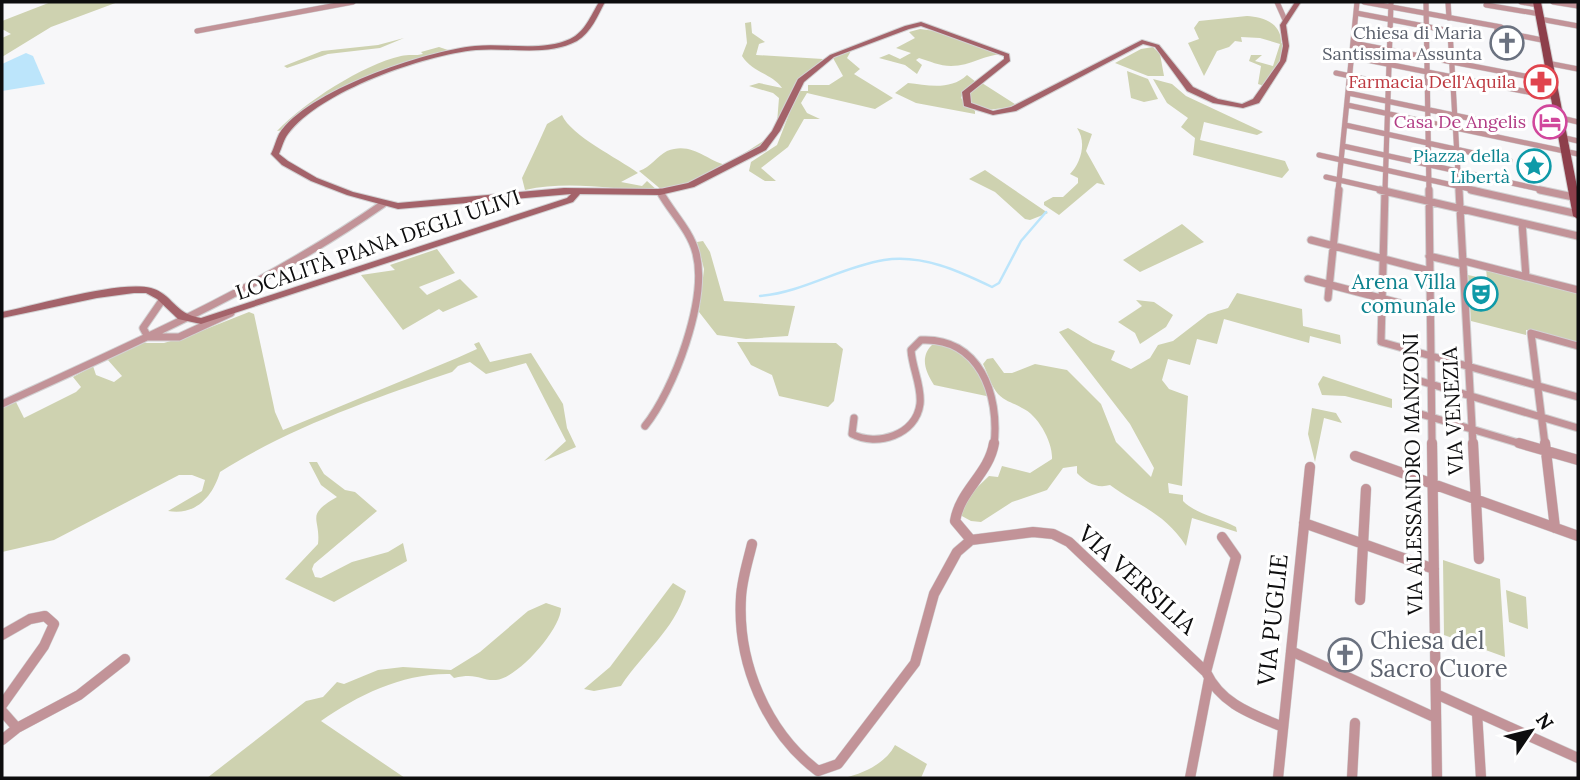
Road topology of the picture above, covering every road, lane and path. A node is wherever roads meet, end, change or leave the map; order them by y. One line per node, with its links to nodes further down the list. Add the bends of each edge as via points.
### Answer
1 (353, 2): 23 (street)
2 (602, 2): 76 (main road, via 586,30 575,39 550,46 473,48 391,69 344,89 304,114 276,142 275,154 283,164)
3 (1277, 2): 19 (street)
4 (1298, 2): 19 (main road)
5 (1357, 2): 15 (street)
6 (1364, 2): 12 (street)
7 (1426, 2): 16 (street, VIA ALESSANDRO MANZONI)
8 (1448, 2): 18 (street)
9 (1521, 2): 11 (street)
10 (1553, 2): 14 (street)
11 (1537, 3): 17 (main road)
12 (1391, 4): 16 (street); 20 (street)
13 (1486, 5): 17 (street)
14 (1578, 6)
15 (1356, 13): 20 (street); 25 (street)
16 (1426, 13): 18 (street); 22 (street, VIA ALESSANDRO MANZONI)
17 (1540, 17): 21 (street); 24 (main road)
18 (1449, 18): 24 (street)
19 (1285, 20): 73 (main road, via 1283,60 1256,101 1244,106 1194,92 1157,46 1144,42 1038,98 993,113 974,108 964,97 1008,60 1007,55 929,26 907,27 842,51 812,70 763,148 701,181)
20 (1390, 20): 22 (street); 26 (street)
21 (1578, 26)
22 (1426, 27): 28 (street, VIA ALESSANDRO MANZONI); 29 (street, VIA VENEZIA, via 1450,31)
23 (197, 31)
24 (1542, 40): 30 (main road)
25 (1353, 43): 26 (street); 27 (street)
26 (1389, 50): 28 (street); 31 (street)
27 (1352, 57): 31 (street); 35 (street)
28 (1427, 57): 29 (street); 33 (street, VIA ALESSANDRO MANZONI)
29 (1452, 62): 36 (street, VIA VENEZIA); 37 (street)
30 (1547, 63): 32 (street); 37 (main road)
31 (1388, 64): 33 (street); 38 (street)
32 (1578, 69)
33 (1427, 72): 36 (street); 43 (street, VIA ALESSANDRO MANZONI)
34 (1336, 73): 35 (street)
35 (1350, 76): 38 (street); 39 (street)
36 (1453, 77): 40 (street); 45 (street, VIA VENEZIA)
37 (1551, 81): 40 (main road)
38 (1388, 84): 41 (street)
39 (1348, 93): 41 (street); 42 (street)
40 (1553, 97): 46 (main road)
41 (1387, 101): 43 (street); 44 (street)
42 (1347, 106): 44 (street); 50 (street)
43 (1427, 109): 45 (street); 48 (street, VIA ALESSANDRO MANZONI)
44 (1387, 114): 48 (street); 52 (street)
45 (1455, 115): 49 (street); 51 (street, VIA VENEZIA)
46 (1557, 117): 47 (street); 53 (main road)
47 (1578, 121)
48 (1427, 122): 51 (street); 55 (street, VIA ALESSANDRO MANZONI)
49 (1492, 123)
50 (1345, 125): 52 (street); 56 (street)
51 (1456, 128): 57 (street, VIA VENEZIA); 58 (street)
52 (1386, 134): 55 (street); 61 (street)
53 (1561, 137): 54 (street); 58 (main road)
54 (1578, 141)
55 (1428, 143): 57 (street); 64 (street, VIA ALESSANDRO MANZONI)
56 (1343, 146): 61 (street); 62 (street)
57 (1457, 149): 63 (street); 66 (street, VIA VENEZIA)
58 (1564, 151): 59 (street); 74 (main road)
59 (1578, 154)
60 (1319, 155): 62 (street)
61 (1386, 156): 64 (street); 65 (street)
62 (1342, 160): 65 (street); 68 (street)
63 (1510, 161)
64 (1428, 165): 66 (street); 69 (street, VIA ALESSANDRO MANZONI)
65 (1386, 170): 69 (street); 72 (street)
66 (1459, 172): 70 (street, VIA VENEZIA); 74 (street)
67 (1326, 177): 68 (street)
68 (1339, 180): 72 (street); 82 (street)
69 (1428, 180): 70 (street); 75 (street, VIA ALESSANDRO MANZONI)
70 (1460, 187): 77 (street, VIA VENEZIA); 78 (street)
71 (579, 191): 73 (main road); 76 (main road, via 418,206); 95 (main road, LOCALITÀ PIANA DEGLI ULIVI, via 570,200)
72 (1385, 191): 75 (street); 84 (street)
73 (660, 192): 112 (street, via 696,253 696,299 666,393)
74 (1576, 198): 78 (main road)
75 (1429, 201): 77 (street); 83 (street, VIA ALESSANDRO MANZONI)
76 (383, 204): 97 (street, LOCALITÀ PIANA DEGLI ULIVI, via 332,241)
77 (1461, 209): 79 (street); 85 (street, VIA VENEZIA)
78 (1578, 214)
79 (1522, 223): 80 (street); 87 (street)
80 (1578, 236)
81 (1311, 240): 82 (street)
82 (1333, 245): 84 (street); 89 (street)
83 (1429, 256): 85 (street); 86 (street, VIA ALESSANDRO MANZONI)
84 (1383, 259): 86 (street); 93 (street)
85 (1464, 263): 87 (street); 101 (street, VIA VENEZIA)
86 (1430, 271): 94 (street, VIA ALESSANDRO MANZONI)
87 (1526, 277): 90 (street)
88 (1308, 279): 89 (street)
89 (1329, 284): 92 (street); 93 (street)
90 (1578, 290)
91 (159, 296): 96 (main road, via 145,290 105,294); 97 (main road); 98 (street, via 144,328)
92 (1328, 298)
93 (1382, 299): 94 (street); 100 (street, via 1381,342)
94 (1430, 312): 100 (street, VIA ALESSANDRO MANZONI)
95 (231, 313): 97 (main road, LOCALITÀ PIANA DEGLI ULIVI); 98 (street, via 179,337)
96 (2, 315)
97 (184, 320): 98 (street)
98 (148, 337): 107 (street)
99 (1578, 346): 104 (street, via 1531,333)
100 (1431, 356): 101 (street); 103 (street, VIA ALESSANDRO MANZONI)
101 (1468, 366): 104 (street); 105 (street, VIA VENEZIA)
102 (1407, 377): 103 (street)
103 (1431, 384): 105 (street); 109 (street, VIA ALESSANDRO MANZONI)
104 (1538, 386): 106 (street); 110 (street)
105 (1470, 396): 110 (street); 114 (street, VIA VENEZIA)
106 (1578, 397)
107 (2, 404)
108 (1414, 412): 109 (street)
109 (1432, 417): 114 (street); 119 (street, VIA ALESSANDRO MANZONI)
110 (1542, 417): 113 (street); 115 (street)
111 (855, 418): 126 (street, via 852,434 877,442 889,440 916,415 920,405 911,351 921,340 943,338 971,359 986,381 996,412 990,461 981,477 959,497 956,509 956,521)
112 (645, 426)
113 (1578, 428)
114 (1471, 429): 115 (street); 121 (street, VIA VENEZIA)
115 (1546, 451): 117 (street); 123 (street)
116 (1355, 456): 119 (street)
117 (1578, 460)
118 (1310, 467): 122 (street, VIA PUGLIE)
119 (1433, 484): 121 (street); 130 (street, VIA ALESSANDRO MANZONI)
120 (1366, 489): 128 (street)
121 (1476, 499): 123 (street); 129 (street, VIA VENEZIA)
122 (1304, 523): 128 (street); 133 (street, VIA PUGLIE)
123 (1556, 528): 124 (street)
124 (1578, 536)
125 (1222, 537): 135 (street, via 1236,557)
126 (971, 540): 127 (street, via 957,552 934,594 915,663 838,764 818,771 800,761 756,696 741,600); 135 (street, VIA VERSILIA, via 1033,532 1069,542)
127 (752, 544)
128 (1363, 544): 130 (street); 131 (street)
129 (1479, 559)
130 (1434, 569): 137 (street, VIA ALESSANDRO MANZONI)
131 (1360, 600)
132 (2, 635): 136 (street, via 30,619 45,616 54,624 50,638)
133 (1291, 651): 141 (street); 143 (street, VIA PUGLIE)
134 (125, 659): 144 (street, via 79,695)
135 (1208, 676): 143 (street, VIA VERSILIA, via 1239,708); 147 (street)
136 (5, 694): 138 (street)
137 (1436, 694): 140 (street); 141 (street, VIA ALESSANDRO MANZONI)
138 (2, 705)
139 (2, 711): 144 (street)
140 (1478, 713): 146 (street); 151 (street)
141 (1436, 718): 150 (street, VIA ALESSANDRO MANZONI)
142 (1355, 723): 149 (street)
143 (1283, 727): 148 (street, VIA PUGLIE)
144 (17, 728): 145 (street)
145 (2, 740)
146 (1578, 758)
147 (1190, 778)
148 (1278, 778)
149 (1352, 778)
150 (1437, 778)
151 (1481, 778)

